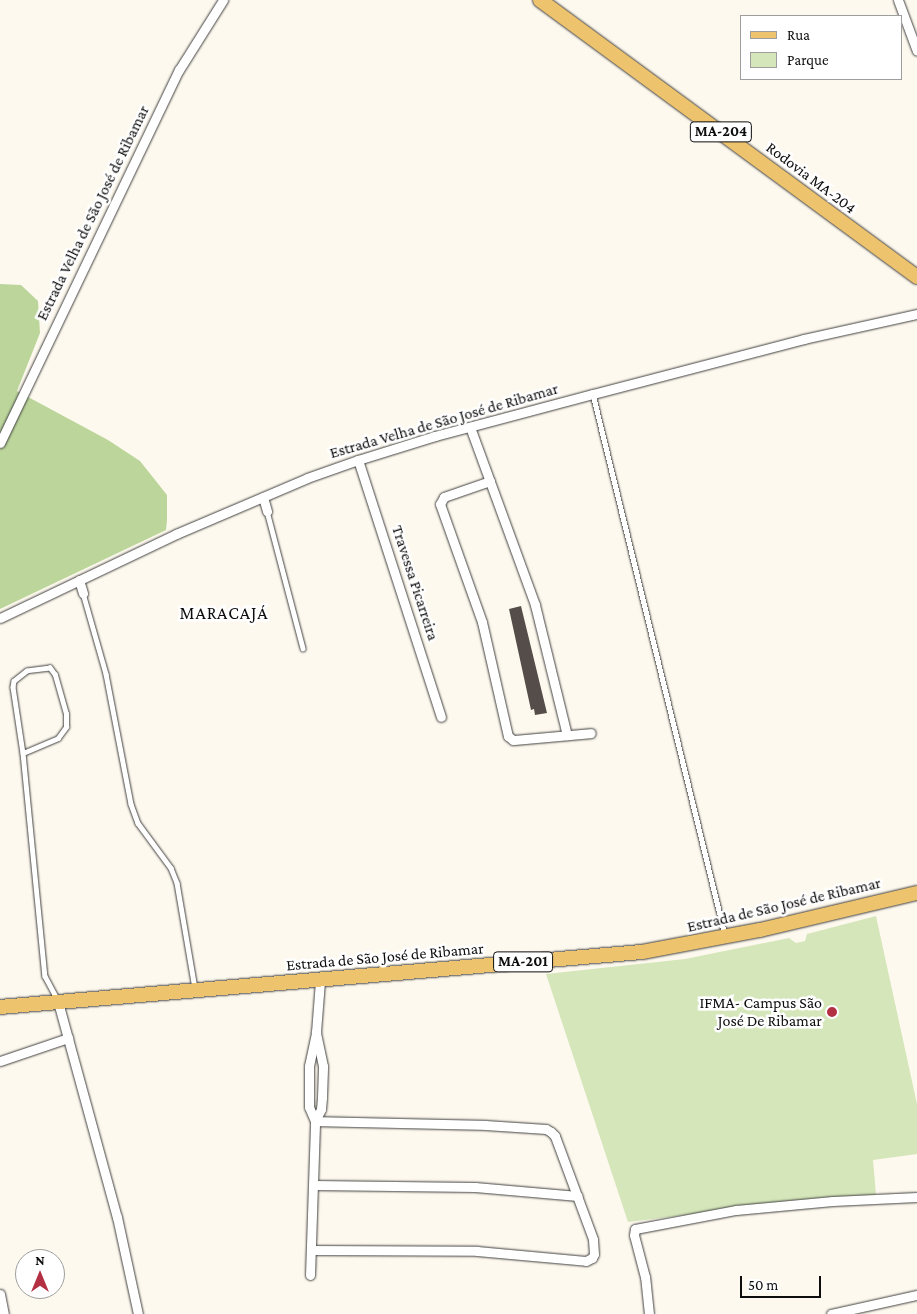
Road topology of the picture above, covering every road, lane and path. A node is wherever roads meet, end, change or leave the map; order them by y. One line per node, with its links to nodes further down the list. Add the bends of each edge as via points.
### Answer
1 (223, 0): 9 (street, Estrada Velha de São José de Ribamar, via 179,70)
2 (540, 0): 5 (main road, Rodovia MA-204 / MA-204)
3 (898, 0): 4 (street)
4 (917, 51)
5 (917, 277)
6 (917, 314): 7 (street, Estrada Velha de São José de Ribamar)
7 (593, 394): 8 (street, Estrada Velha de São José de Ribamar); 23 (lane)
8 (470, 427): 10 (street, Estrada Velha de São José de Ribamar); 11 (street)
9 (0, 443)
10 (358, 460): 12 (street, Estrada Velha de São José de Ribamar); 18 (street, Travessa Picarreira)
11 (490, 481): 20 (street, via 535,604); 20 (street, via 444,497 440,504 482,622 508,736 513,740)
12 (263, 497): 13 (street); 14 (street, Estrada Velha de São José de Ribamar)
13 (267, 511): 17 (lane)
14 (79, 580): 15 (street); 16 (street, Estrada Velha de São José de Ribamar)
15 (83, 593): 25 (lane, via 106,674 131,804 138,824 171,868 177,883)
16 (0, 618)
17 (303, 648)
18 (441, 717)
19 (591, 733): 20 (street)
20 (567, 735)
21 (23, 753): 21 (lane, via 58,738 66,727 58,683 50,668 27,671 14,681); 26 (lane, via 45,976)
22 (917, 893): 23 (main road, Estrada de São José de Ribamar / MA-201)
23 (726, 937): 24 (main road, Estrada de São José de Ribamar / MA-201, via 642,952)
24 (320, 981): 25 (main road, Estrada de São José de Ribamar / MA-201); 30 (street, via 316,1032 309,1066 309,1107)
25 (196, 991): 26 (main road, Estrada de São José de Ribamar / MA-201)
26 (58, 1002): 27 (main road, Estrada de São José de Ribamar / MA-201); 28 (street)
27 (0, 1007)
28 (68, 1038): 29 (street); 39 (street, via 117,1216)
29 (0, 1061)
30 (315, 1121): 31 (street); 32 (street, via 485,1124 546,1129 555,1136)
31 (313, 1185): 32 (street, via 475,1187); 34 (street)
32 (578, 1196): 34 (street, via 593,1239 594,1254 586,1261 477,1251)
33 (917, 1197): 40 (street, via 736,1210 635,1229)
34 (310, 1250): 35 (street)
35 (310, 1275)
36 (0, 1294): 38 (street)
37 (917, 1295): 41 (street)
38 (4, 1314)
39 (138, 1314)
40 (649, 1314)
41 (831, 1314)

